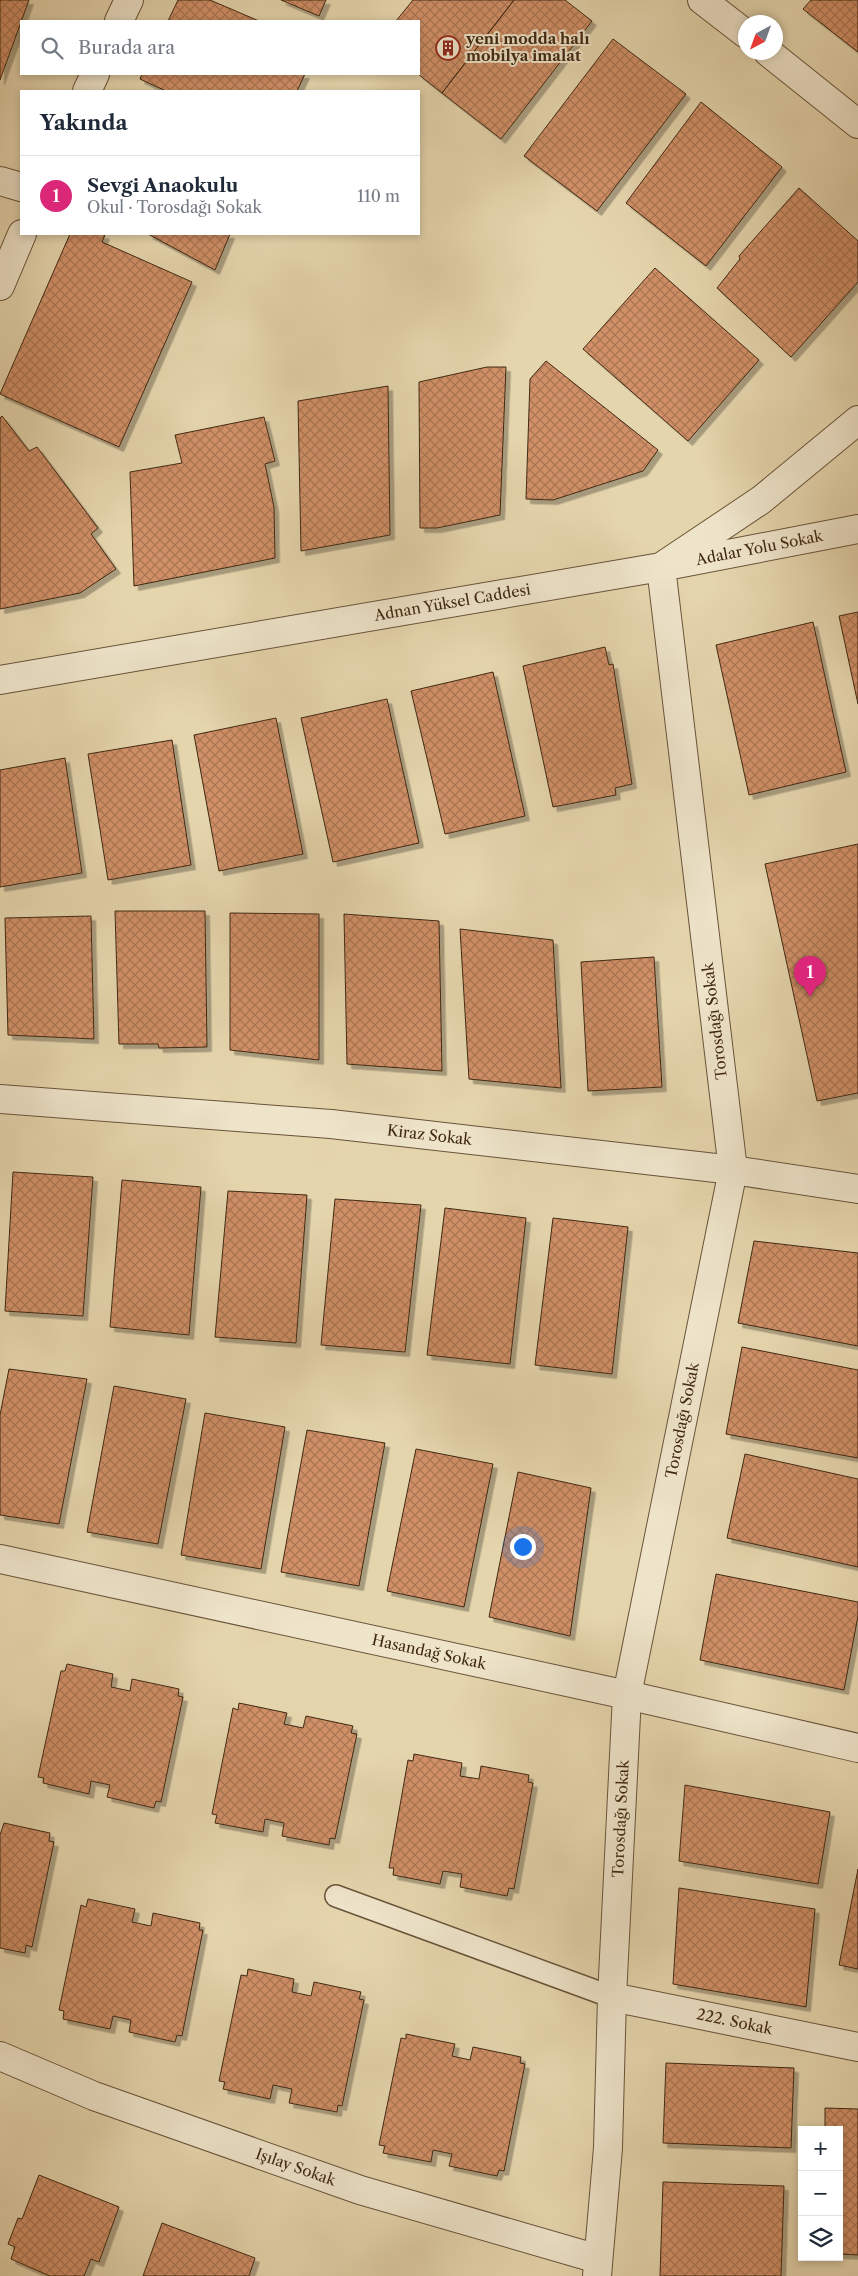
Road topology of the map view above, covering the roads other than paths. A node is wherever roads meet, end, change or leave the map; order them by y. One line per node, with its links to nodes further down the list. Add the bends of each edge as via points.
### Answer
1 (129, 0): 3 (street)
2 (702, 0): 4 (street)
3 (119, 20)
4 (738, 28)
5 (778, 60): 8 (street)
6 (95, 75): 7 (street)
7 (87, 90)
8 (858, 124)
9 (0, 181): 10 (street)
10 (20, 187)
11 (22, 235): 12 (street)
12 (0, 286)
13 (858, 420): 15 (street, Adnan Yüksel Caddesi, via 761,500)
14 (858, 529): 15 (street, Adalar Yolu Sokak)
15 (661, 568): 16 (street, Adnan Yüksel Caddesi); 18 (street, Torosdağı Sokak)
16 (0, 680)
17 (0, 1099): 18 (street, Kiraz Sokak, via 332,1124)
18 (733, 1170): 19 (street, Kiraz Sokak); 21 (street, Torosdağı Sokak)
19 (858, 1189)
20 (0, 1559): 21 (street, Hasandağ Sokak)
21 (627, 1695): 22 (street, Hasandağ Sokak); 24 (street, Torosdağı Sokak)
22 (858, 1748)
23 (336, 1896): 24 (lane)
24 (612, 1997): 25 (street, 222. Sokak); 27 (street, Torosdağı Sokak, via 608,2148)
25 (858, 2047)
26 (0, 2056): 27 (street, Işılay Sokak, via 94,2096 360,2190)
27 (597, 2268)

